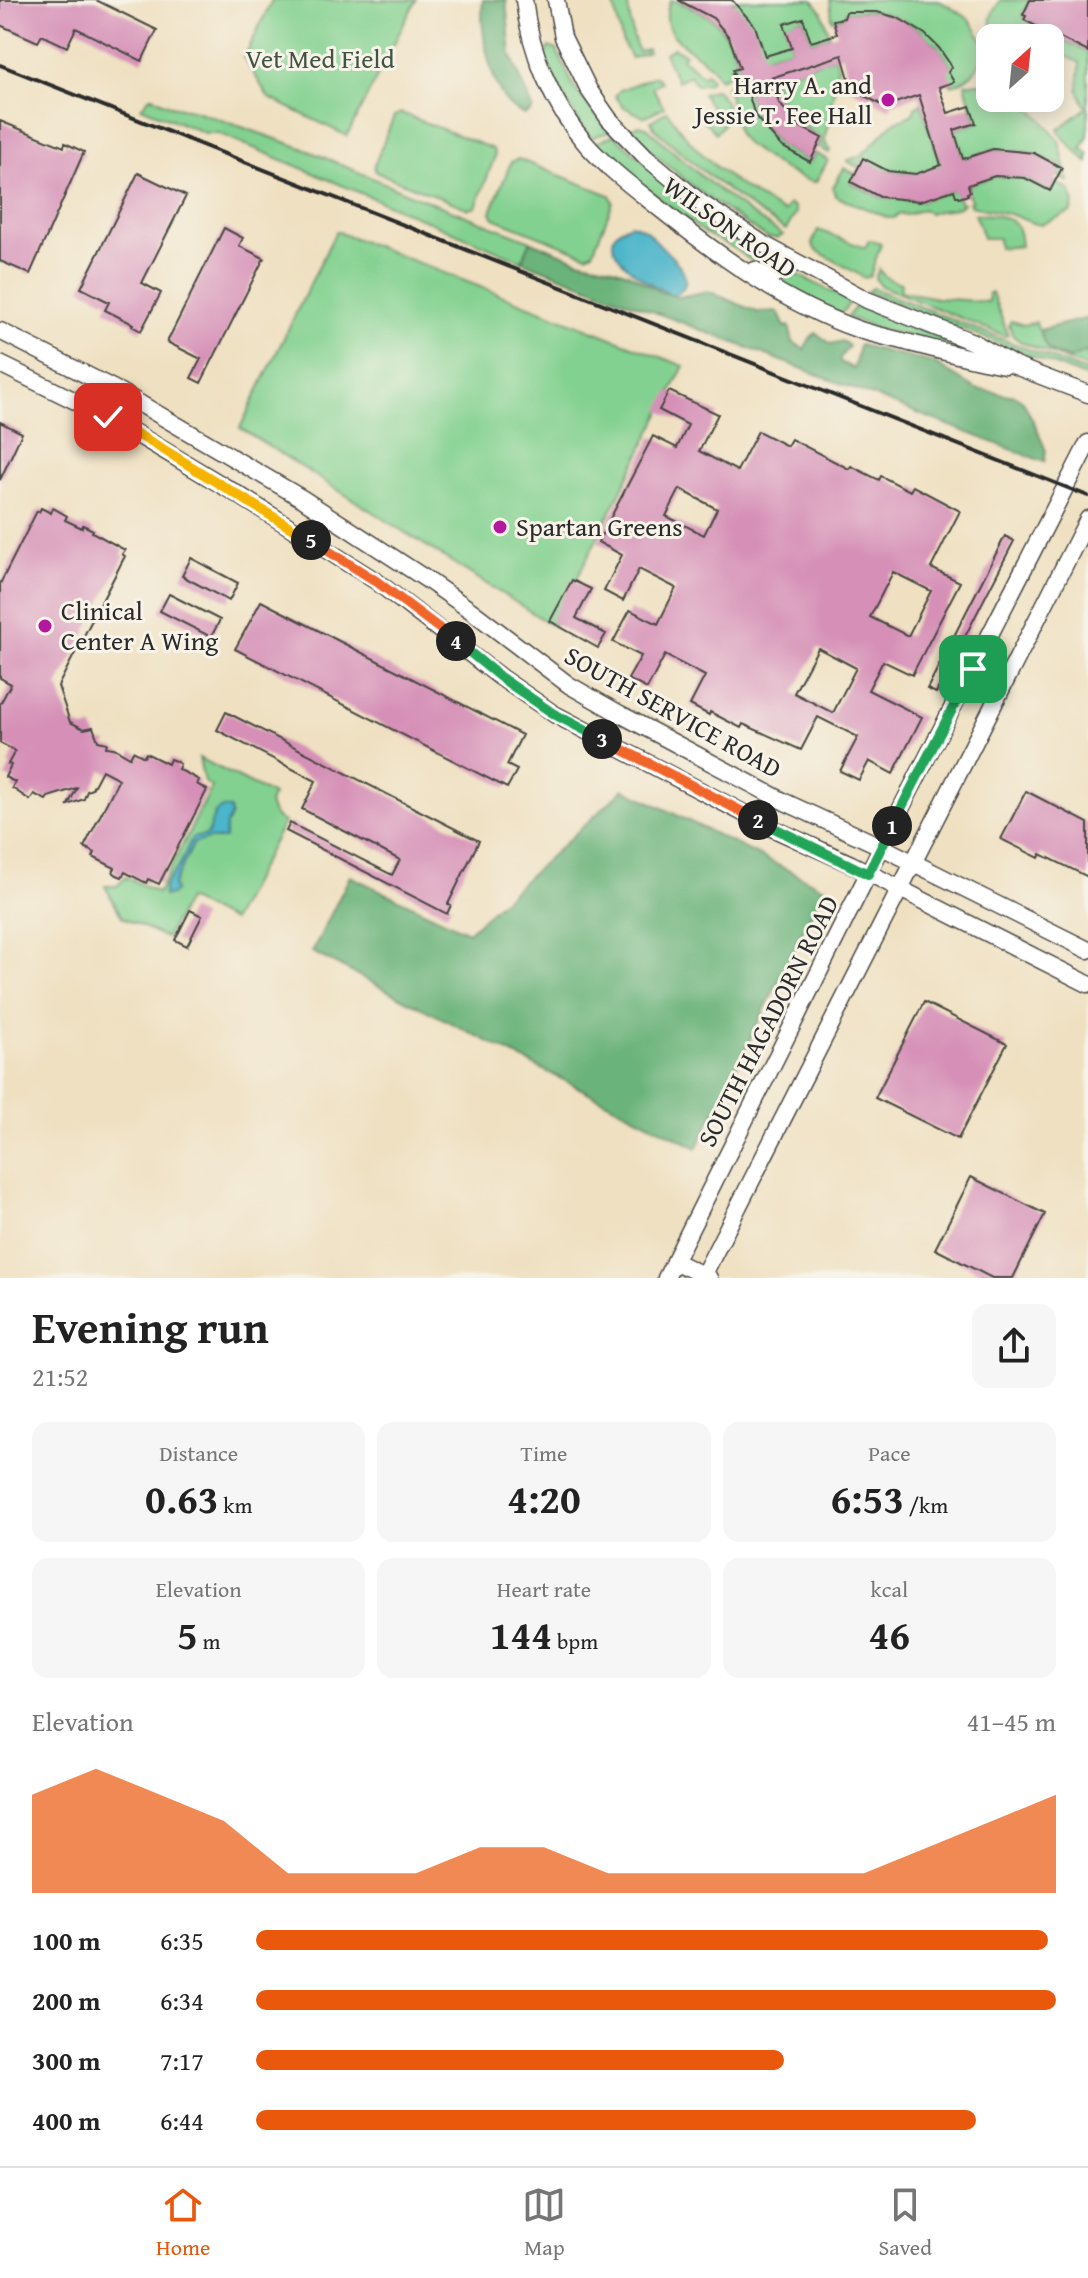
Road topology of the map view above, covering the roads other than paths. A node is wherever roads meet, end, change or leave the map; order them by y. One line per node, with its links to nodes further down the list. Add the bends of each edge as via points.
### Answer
1 (524, 0): 4 (street, WILSON ROAD)
2 (556, 0): 3 (street, WILSON ROAD)
3 (563, 37): 4 (street, via 547,34); 6 (street, WILSON ROAD, via 589,90 626,139 701,203)
4 (532, 43): 5 (street, WILSON ROAD, via 557,102 585,143)
5 (698, 238): 6 (street, via 762,274 780,273); 9 (street, WILSON ROAD, via 778,291 858,329)
6 (791, 260): 9 (street, WILSON ROAD)
7 (0, 331): 13 (street, SOUTH SERVICE ROAD, via 120,392 303,499 426,579 569,685 785,802)
8 (0, 364): 15 (street, via 108,417 376,581 554,714)
9 (1015, 366): 10 (street, WILSON ROAD)
10 (1088, 394)
11 (1088, 443): 13 (street, SOUTH HAGADORN ROAD)
12 (1088, 519): 14 (street)
13 (882, 847): 14 (street, SOUTH SERVICE ROAD); 15 (street, SOUTH HAGADORN ROAD)
14 (914, 863): 16 (street); 17 (street, SOUTH SERVICE ROAD)
15 (868, 874): 16 (street); 19 (street, SOUTH HAGADORN ROAD)
16 (900, 890): 18 (street); 20 (street)
17 (1088, 950)
18 (1088, 984)
19 (749, 1113): 20 (street, via 753,1129); 21 (street, SOUTH HAGADORN ROAD)
20 (771, 1140): 22 (street)
21 (674, 1261): 22 (street); 23 (street, SOUTH HAGADORN ROAD)
22 (705, 1277)
23 (666, 1278)

